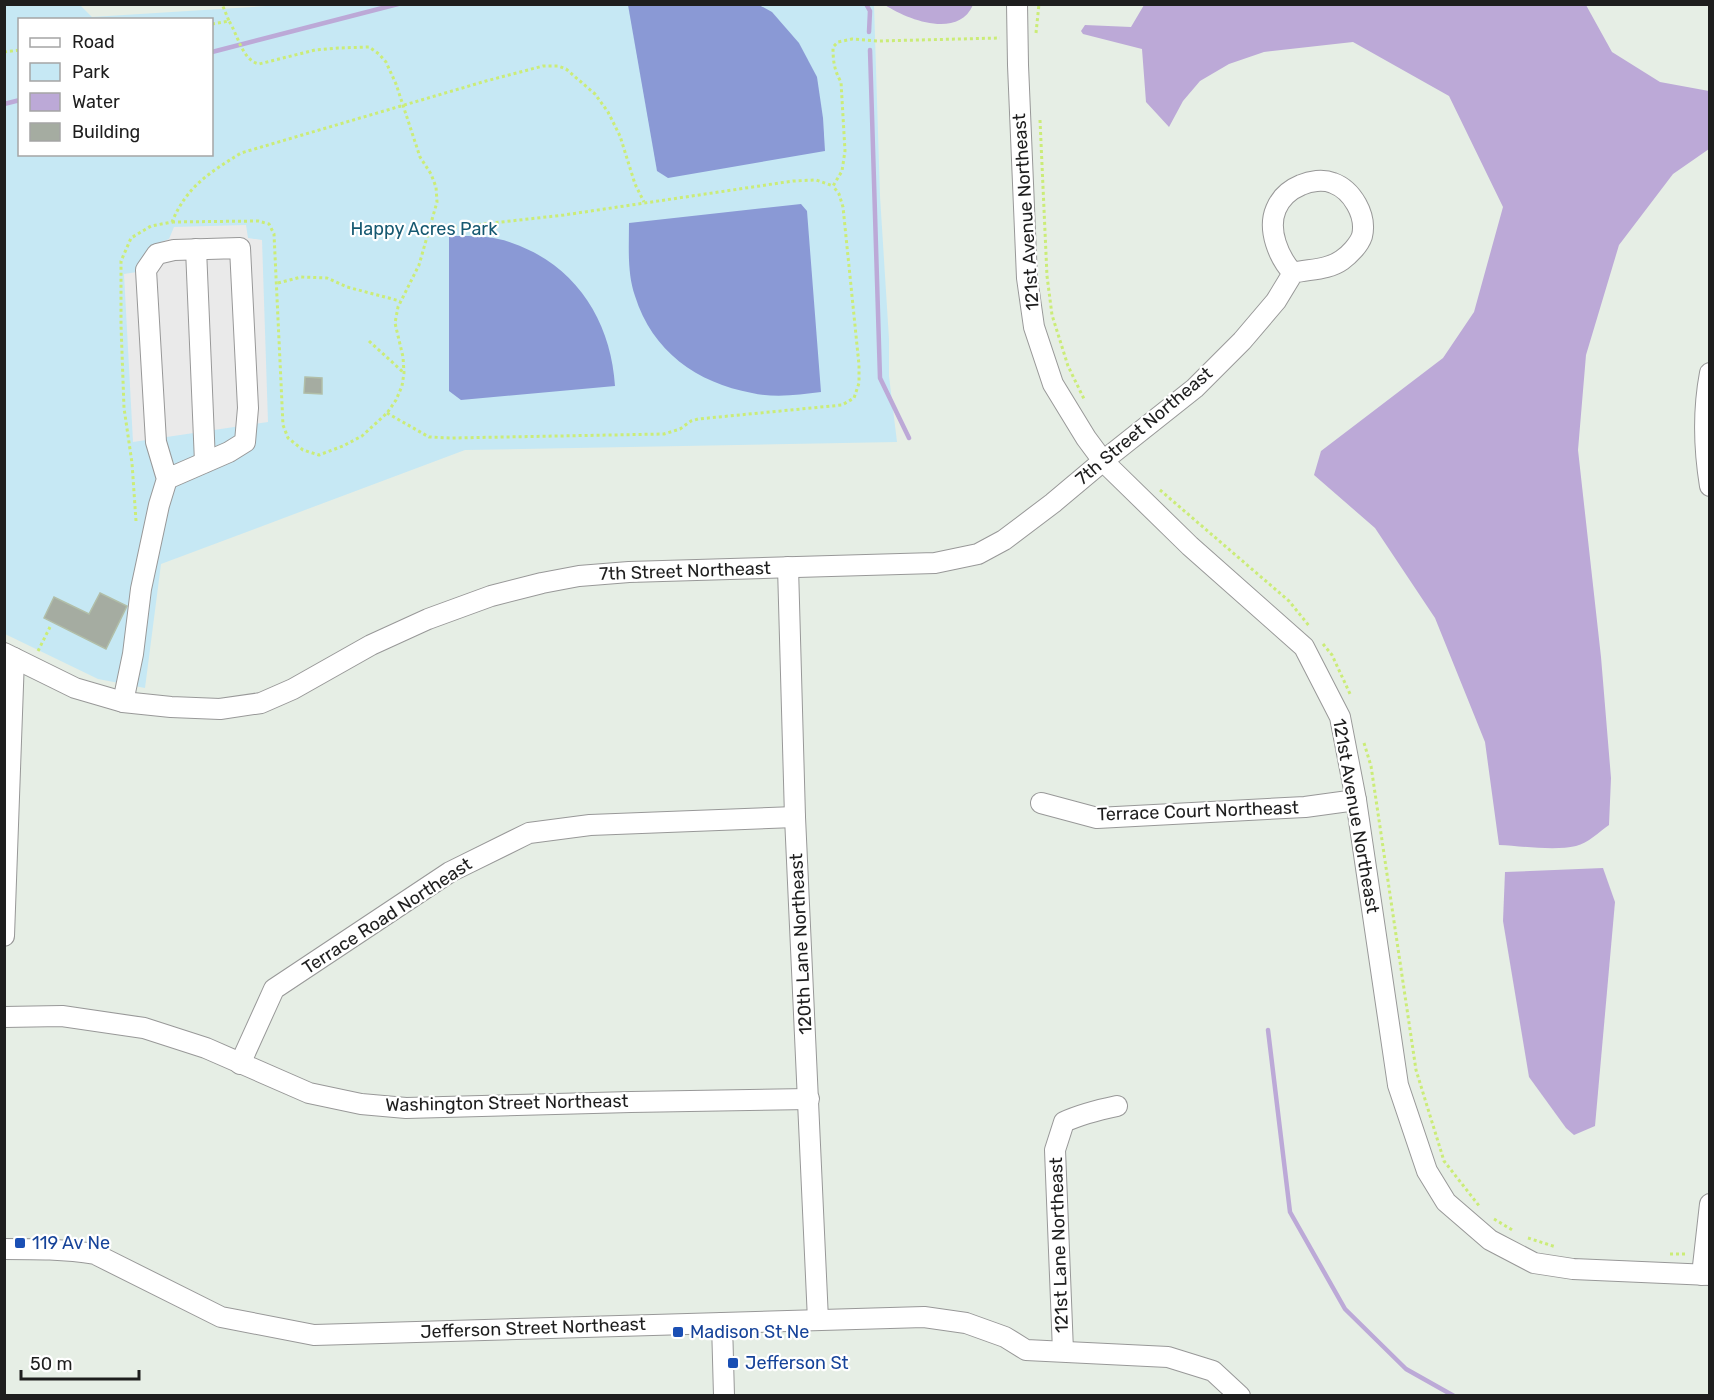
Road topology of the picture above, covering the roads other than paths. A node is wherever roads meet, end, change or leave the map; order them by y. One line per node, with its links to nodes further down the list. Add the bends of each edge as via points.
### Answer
1 (1017, 4): 5 (street, 121st Avenue Northeast, via 1026,39 1025,248 1034,327 1053,384)
2 (196, 249): 6 (street); 6 (street, via 240,248 248,408 245,442); 7 (street, via 157,254 146,270 156,442)
3 (1293, 273): 3 (street, via 1326,268 1341,261 1355,249 1362,236 1358,209 1349,193 1332,182 1311,181 1280,198 1273,229 1285,264); 5 (street, 7th Street Northeast, via 1276,301 1242,341 1195,388)
4 (1710, 373): 8 (street, via 1705,438)
5 (1103, 460): 9 (street, 7th Street Northeast, via 1004,540 978,554 935,563); 12 (street, 121st Avenue Northeast, via 1190,546 1304,647 1340,717)
6 (205, 462): 7 (street)
7 (167, 479): 11 (street, via 141,589)
8 (1710, 486)
9 (788, 567): 11 (street, 7th Street Northeast, via 629,572 542,583 428,619 261,703 220,709); 14 (street, 120th Lane Northeast)
10 (17, 659): 11 (street, 7th Street Northeast, via 75,688); 15 (street)
11 (123, 702)
12 (1356, 800): 13 (street, Terrace Court Northeast, via 1305,807 1097,818); 22 (street, 121st Avenue Northeast, via 1398,1085 1427,1171 1446,1202 1490,1240 1534,1263 1573,1269)
13 (1041, 803)
14 (795, 817): 17 (street, Terrace Road Northeast, via 590,825 529,833 450,872 274,989); 18 (street, 120th Lane Northeast)
15 (4, 936)
16 (4, 1017): 17 (street, Washington Street Northeast, via 62,1016 144,1028 206,1048)
17 (240, 1064): 18 (street, Washington Street Northeast, via 309,1093 406,1108)
18 (809, 1099): 23 (street, 120th Lane Northeast)
19 (1117, 1106): 25 (street, 121st Lane Northeast, via 1064,1122 1055,1150)
20 (1710, 1204): 22 (street, via 1704,1254)
21 (4, 1250): 24 (street, Jefferson Street Northeast, via 95,1254 221,1317 314,1335)
22 (1706, 1275)
23 (818, 1320): 24 (street, Jefferson Street Northeast); 25 (street, Jefferson Street Northeast, via 924,1317 966,1323 1005,1337 1026,1350)
24 (722, 1323): 26 (street)
25 (1063, 1351): 27 (street, Jefferson Street Northeast, via 1168,1357 1213,1371)
26 (724, 1395)
27 (1240, 1395)

